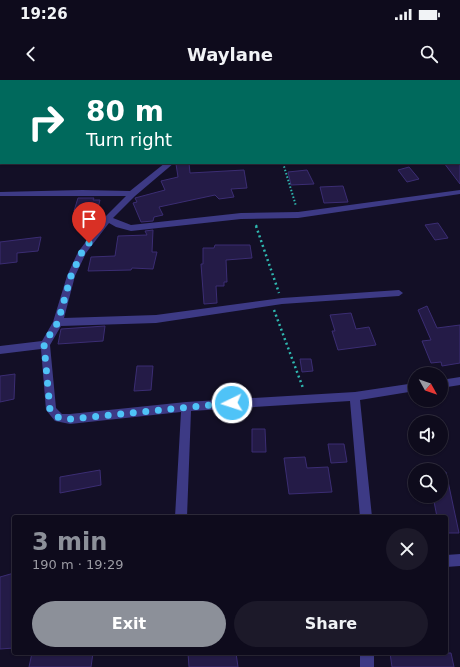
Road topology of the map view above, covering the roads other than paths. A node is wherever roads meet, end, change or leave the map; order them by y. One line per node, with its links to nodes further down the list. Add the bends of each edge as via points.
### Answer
1 (169, 164): 4 (street)
2 (460, 192): 5 (street, via 298,215 253,216 131,228)
3 (0, 194): 4 (street, via 78,194 101,191)
4 (132, 194): 5 (street)
5 (108, 219): 7 (street, via 82,252 71,276)
6 (399, 293): 7 (street, via 271,302 156,319)
7 (58, 322): 8 (street)
8 (44, 344): 9 (street); 14 (street, via 50,410 59,418 70,419)
9 (0, 350)
10 (460, 382): 11 (street)
11 (448, 383)
12 (408, 389): 13 (street)
13 (355, 396): 14 (street); 16 (street)
14 (186, 406): 15 (street)
15 (181, 515)
16 (366, 515)
17 (460, 560): 18 (street)
18 (448, 561)
19 (367, 655): 20 (street)
20 (366, 667)

